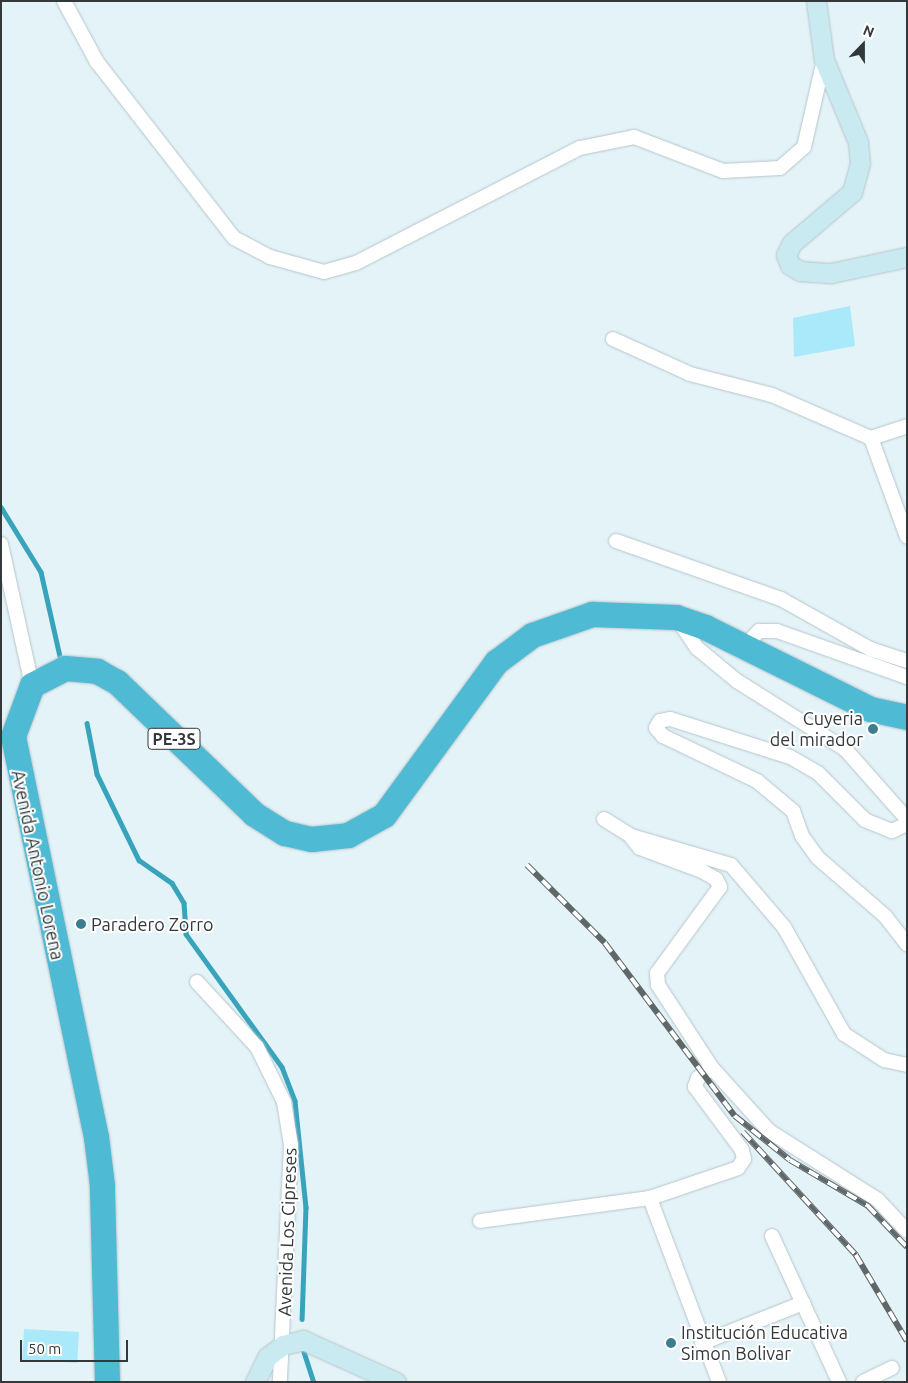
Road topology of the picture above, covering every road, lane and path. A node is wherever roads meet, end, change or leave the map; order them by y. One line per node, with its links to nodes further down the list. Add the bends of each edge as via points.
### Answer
1 (64, 1): 3 (street, via 97,62 234,238 270,257 324,272 356,263 580,148 634,137 723,171 780,168 804,146)
2 (816, 1): 3 (street)
3 (824, 60): 4 (street, via 858,142 860,163 852,192 792,243 786,254 790,265 800,271 831,274)
4 (907, 257)
5 (613, 339): 7 (street, via 690,374 772,395)
6 (907, 426): 7 (street)
7 (871, 438): 8 (street)
8 (907, 537)
9 (616, 541): 13 (street, via 781,599 870,649)
10 (1, 544): 15 (street)
11 (676, 617): 12 (highway, PE-3S); 15 (highway, PE-3S, via 592,614 551,626 520,642 475,686 391,808 363,829 334,838 300,837 270,825 230,793 117,682 97,671 65,668); 18 (street, via 697,648 737,680 845,749)
12 (745, 646): 14 (street, via 759,631 777,631); 16 (highway, PE-3S, via 870,709)
13 (907, 661)
14 (907, 677)
15 (32, 685): 33 (highway, Avenida Antonio Lorena, via 13,736 96,1137 102,1185)
16 (904, 717)
17 (604, 819): 20 (street)
18 (907, 819)
19 (907, 824): 21 (street, via 892,831 865,820 818,773 790,757 670,719 660,721 656,728 663,736 757,781 793,811 802,836 818,858 885,916)
20 (631, 836): 23 (street, via 731,865 784,927 844,1034 884,1060); 24 (street, via 640,848 702,871 716,879 720,887 656,973 658,985)
21 (907, 944)
22 (197, 982): 31 (street, Avenida Los Cipreses, via 257,1047 284,1102 291,1145)
23 (907, 1065)
24 (712, 1068): 25 (street, via 698,1078 695,1087 742,1150 742,1164); 27 (street, via 769,1131 864,1190)
25 (650, 1198): 26 (street); 30 (street)
26 (480, 1221)
27 (907, 1231)
28 (772, 1236): 29 (street)
29 (803, 1303): 30 (street); 38 (street)
30 (702, 1343): 37 (street)
31 (282, 1345): 34 (street, via 267,1357); 35 (street, Avenida Los Cipreses); 36 (street, via 314,1342 347,1362)
32 (892, 1368): 39 (street)
33 (107, 1382)
34 (255, 1382)
35 (280, 1382)
36 (396, 1382)
37 (719, 1382)
38 (839, 1382)
39 (864, 1382)

